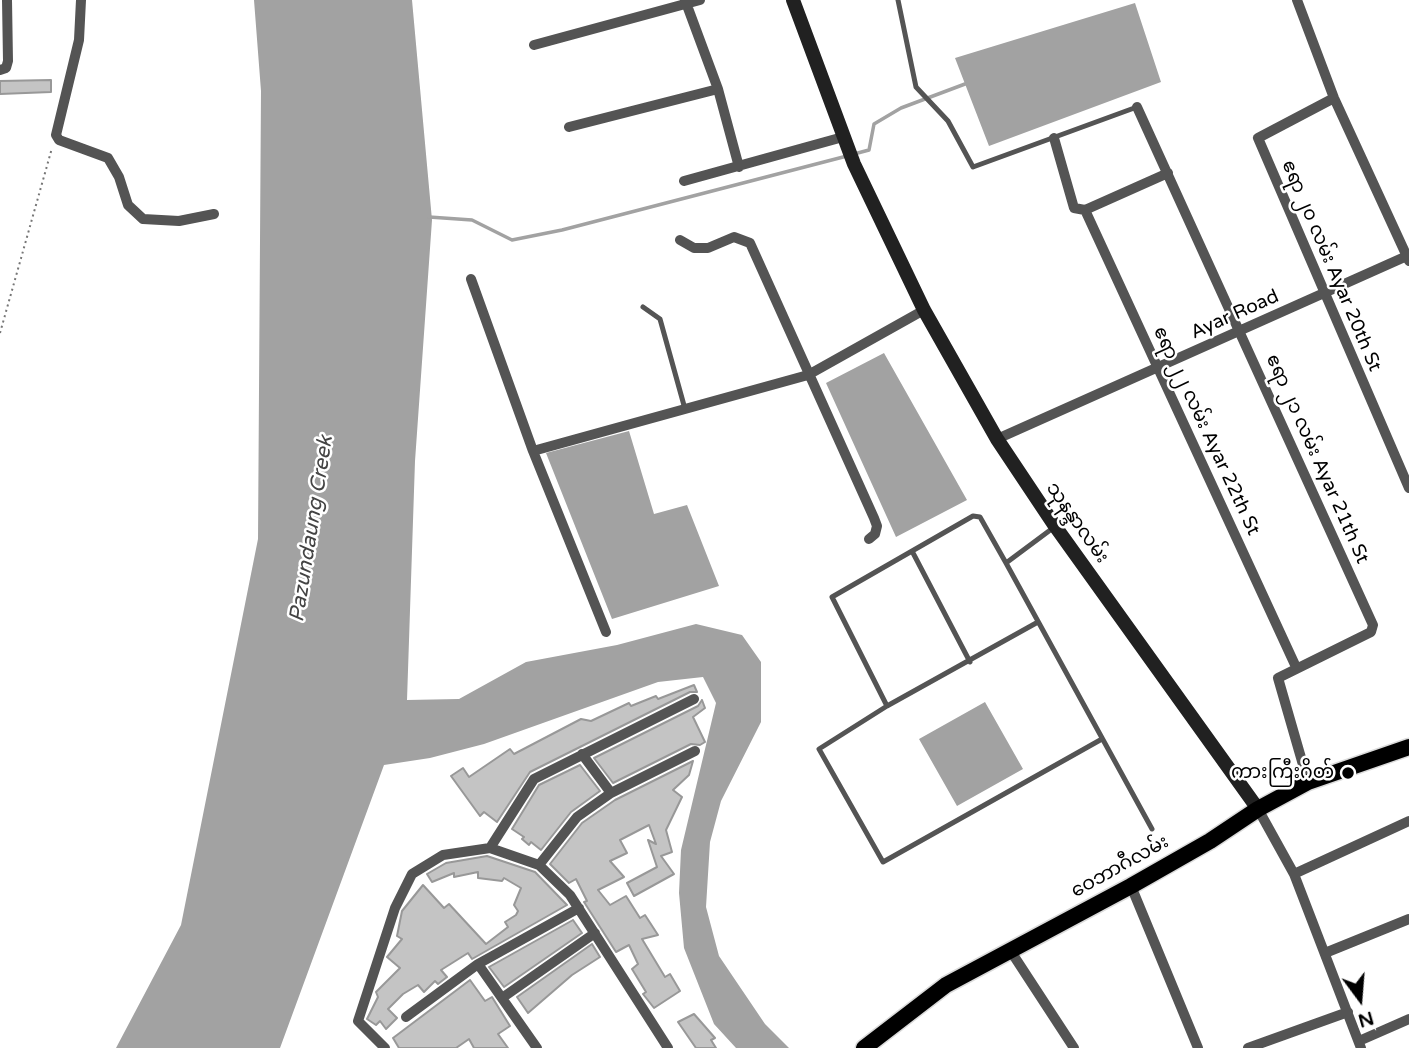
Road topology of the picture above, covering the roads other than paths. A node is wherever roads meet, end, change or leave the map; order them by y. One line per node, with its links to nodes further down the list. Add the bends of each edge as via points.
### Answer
1 (7, 0): 9 (street, via 8,61)
2 (81, 0): 20 (street, via 79,40 55,135 108,158 136,216 179,221)
3 (700, 0): 7 (street)
4 (793, 0): 14 (main road, သုနန္ဒာလမ်း)
5 (898, 0): 15 (lane, via 916,87 948,121 973,167)
6 (1297, 0): 11 (street)
7 (685, 2): 8 (street); 10 (street)
8 (534, 45)
9 (0, 70)
10 (718, 89): 13 (street); 16 (street)
11 (1334, 98): 22 (street); 24 (street, ဧရာ ၂၀ လမ်း Ayar 20th St, via 1258,138)
12 (1137, 107): 15 (lane); 17 (street, ဧရာ ၂၁ လမ်း Ayar 21th St)
13 (569, 127)
14 (843, 137): 16 (street); 26 (main road, သုနန္ဒာလမ်း)
15 (1054, 138): 19 (street, ဧရာ ၂၂ လမ်း Ayar 22th St, via 1074,208)
16 (739, 167): 18 (street)
17 (1168, 173): 19 (street); 27 (street, ဧရာ ၂၁ လမ်း Ayar 21th St)
18 (684, 181)
19 (1085, 210): 28 (street, ဧရာ ၂၂ လမ်း Ayar 22th St)
20 (214, 214)
21 (680, 240): 29 (street, via 695,248 708,248 734,237 750,243)
22 (1408, 258): 24 (street, Ayar Road)
23 (471, 279): 32 (street)
24 (1324, 294): 27 (street, Ayar Road); 33 (street, ဧရာ ၂၀ လမ်း Ayar 20th St)
25 (643, 307): 30 (lane, via 660,318)
26 (924, 310): 29 (street); 31 (main road, သုနန္ဒာလမ်း)
27 (1241, 332): 28 (street, Ayar Road); 41 (street, ဧရာ ၂၁ လမ်း Ayar 21th St, via 1374,625 1371,632)
28 (1158, 369): 31 (street, Ayar Road); 41 (street, ဧရာ ၂၂ လမ်း Ayar 22th St)
29 (808, 375): 30 (street); 35 (street, via 877,526)
30 (685, 409): 32 (street)
31 (997, 439): 34 (main road, သုနန္ဒာလမ်း)
32 (533, 451): 39 (street)
33 (1409, 488)
34 (1055, 526): 37 (lane); 50 (main road, သုနန္ဒာလမ်း)
35 (869, 540)
36 (912, 551): 37 (lane, via 972,516 980,517); 40 (lane); 43 (lane, via 832,597)
37 (1006, 563): 38 (lane)
38 (1038, 622): 40 (lane); 44 (lane)
39 (607, 632)
40 (970, 662): 43 (lane)
41 (1296, 667): 48 (street, via 1278,678)
42 (694, 699): 47 (street)
43 (887, 706): 44 (lane, via 819,749 883,862)
44 (1102, 739): 52 (lane)
45 (1409, 747): 48 (main road, ဝေဘာဂီလမ်း)
46 (695, 751): 49 (street)
47 (582, 754): 49 (street); 53 (street, via 534,779)
48 (1308, 782): 50 (main road, ဝေဘာဂီလမ်း)
49 (611, 793): 54 (street, via 577,817)
50 (1258, 809): 55 (street, သုနန္ဒာလမ်း); 56 (main road, ဝေဘာဂီလမ်း)
51 (1409, 821): 55 (street)
52 (1152, 829)
53 (489, 848): 54 (street); 68 (street, via 443,855 412,874 395,908 358,1021)
54 (539, 865): 57 (street)
55 (1294, 874): 61 (street, သုနန္ဒာလမ်း)
56 (1131, 887): 60 (main road, ဝေဘာဂီလမ်း); 73 (street)
57 (579, 908): 59 (street); 62 (street)
58 (1409, 919): 61 (street)
59 (595, 933): 63 (street); 70 (street)
60 (1010, 950): 71 (main road, ဝေဘာဂီလမ်း, via 946,985); 72 (street)
61 (1325, 953): 64 (street, သုနန္ဒာလမ်း)
62 (478, 964): 63 (street); 65 (street)
63 (502, 998): 69 (street)
64 (1348, 1012): 67 (street, သုနန္ဒာလမ်း); 74 (street)
65 (406, 1017)
66 (1409, 1019): 67 (street)
67 (1360, 1044)
68 (385, 1048)
69 (537, 1048)
70 (668, 1048)
71 (864, 1048)
72 (1074, 1048)
73 (1198, 1048)
74 (1248, 1048)

